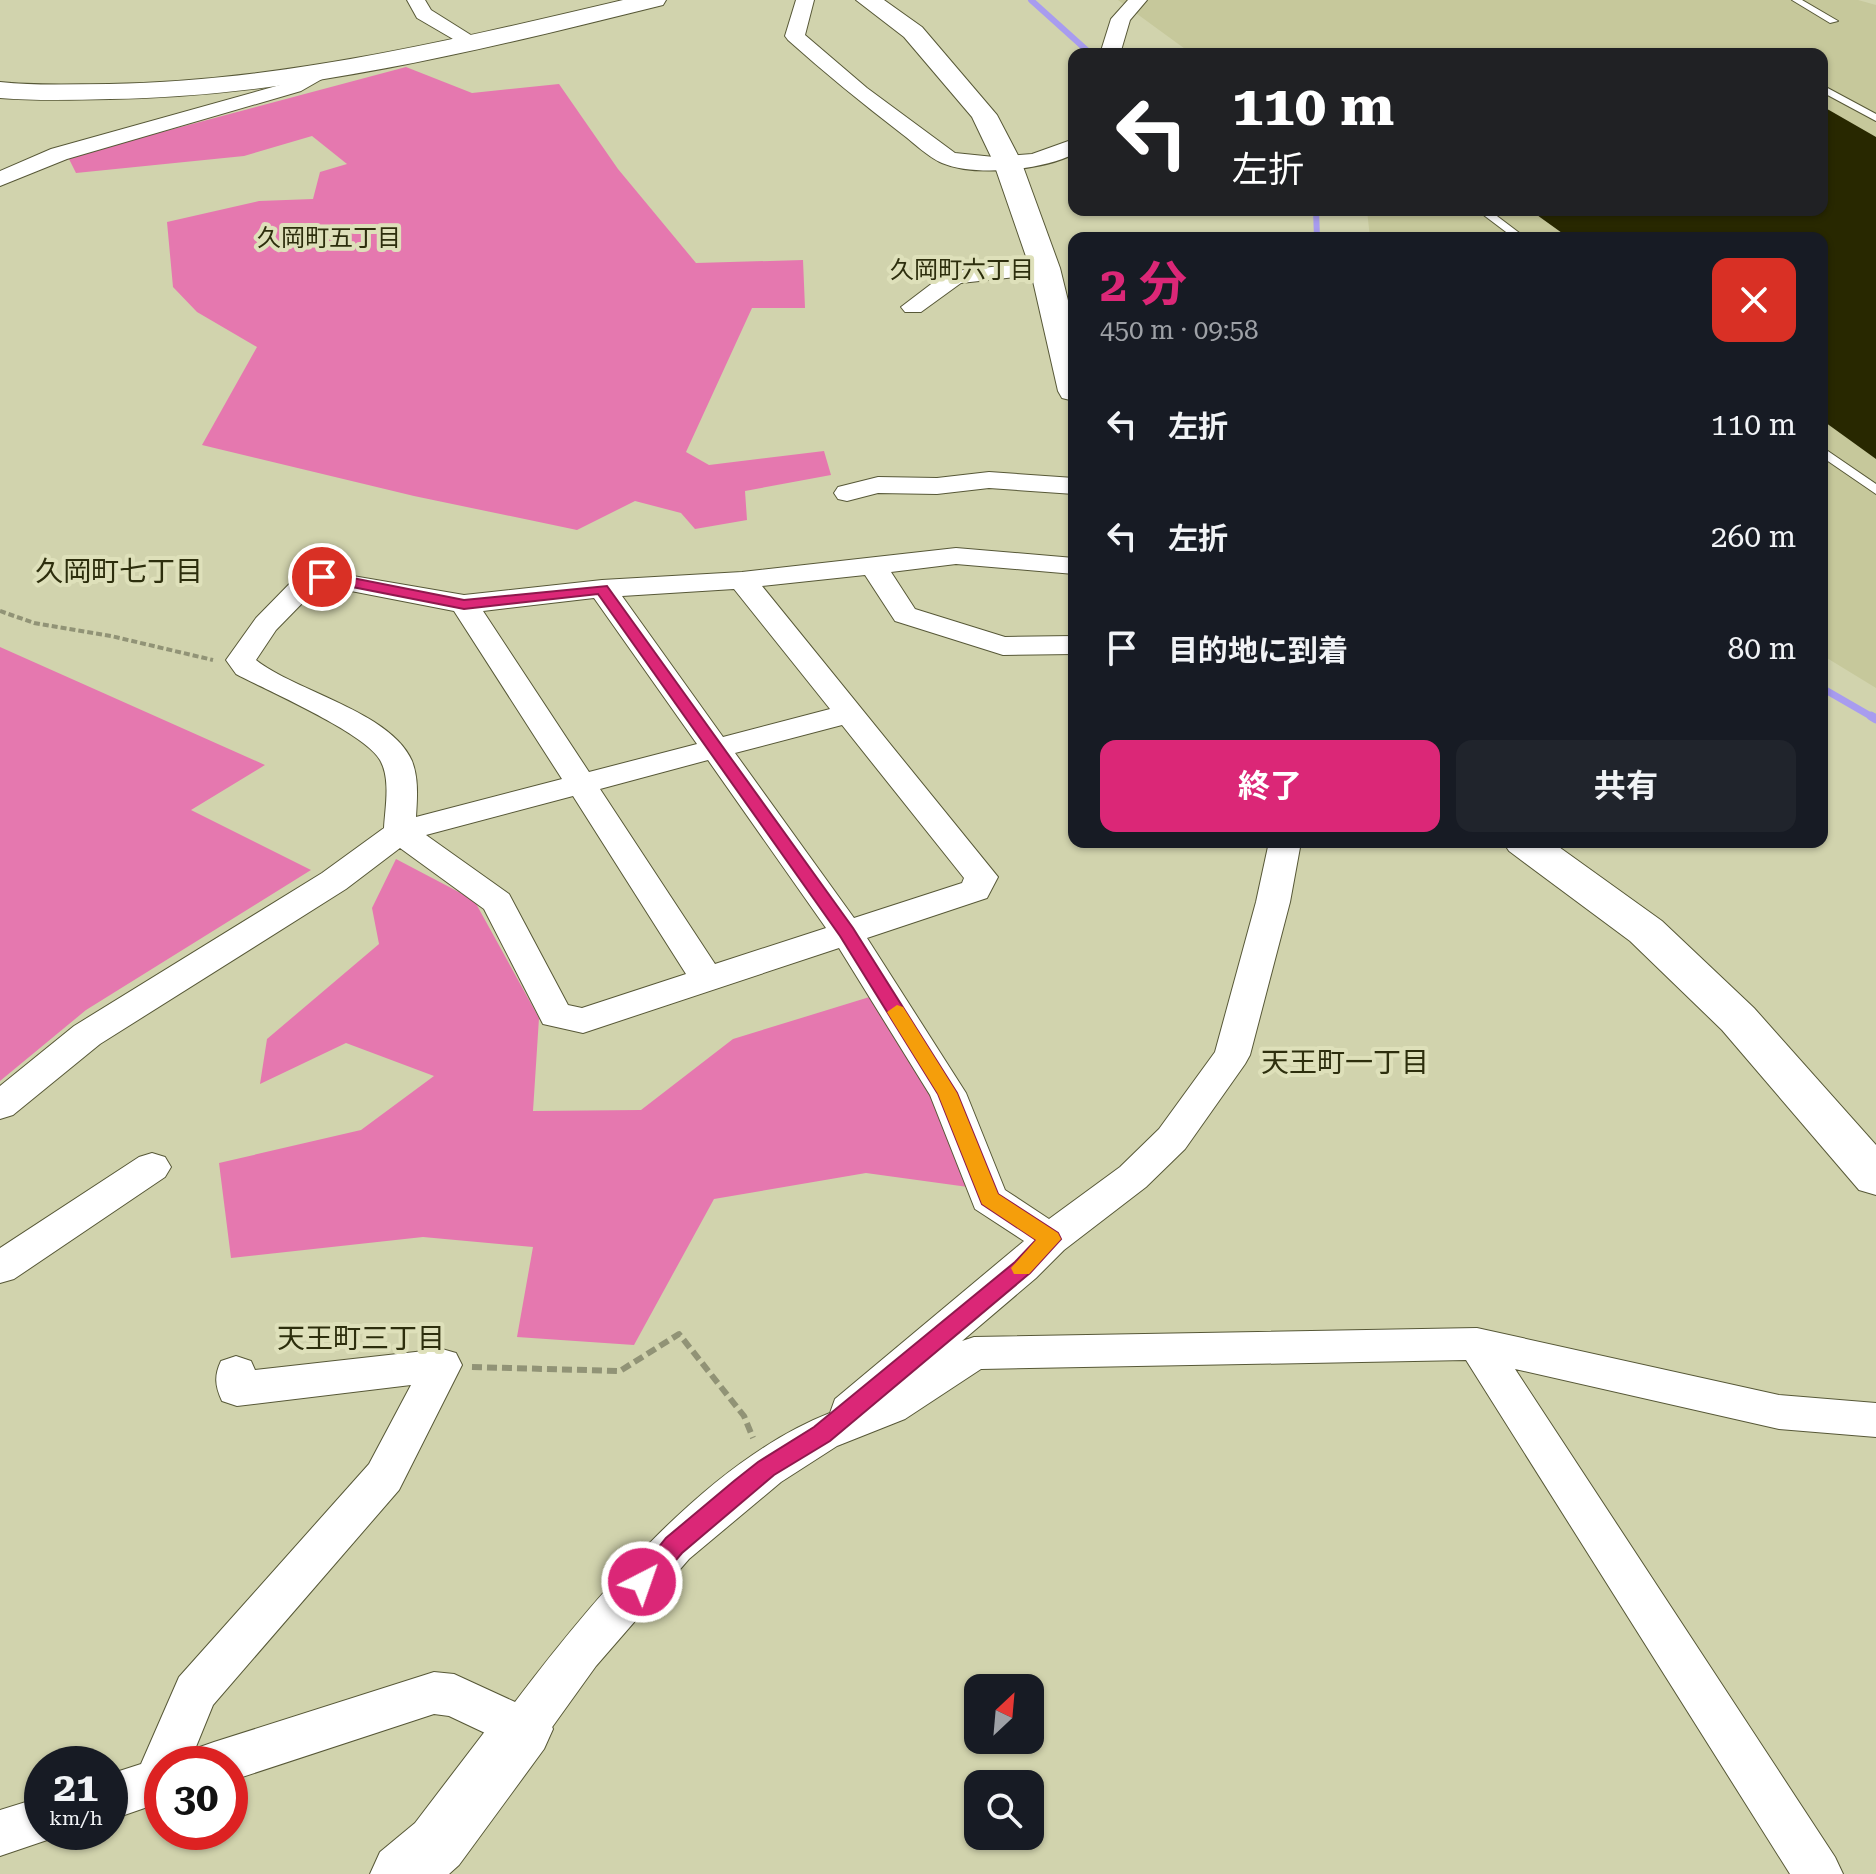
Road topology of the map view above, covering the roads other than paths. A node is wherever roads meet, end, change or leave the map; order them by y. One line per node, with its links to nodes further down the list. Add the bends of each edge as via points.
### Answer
1 (416, 0): 8 (street, via 424,14)
2 (654, 0): 8 (street)
3 (805, 0): 15 (street, via 795,36 860,92 948,158)
4 (868, 0): 15 (street, via 913,32 984,115)
5 (1138, 0): 9 (street, via 1121,19)
6 (1796, 0): 7 (lane)
7 (1833, 21)
8 (472, 42): 10 (street)
9 (1112, 48)
10 (319, 75): 11 (street, via 185,90); 16 (street, via 294,87 59,154)
11 (0, 90)
12 (1828, 91): 13 (lane)
13 (1876, 118)
14 (1068, 150): 15 (street, via 1042,160)
15 (1007, 161): 19 (street)
16 (0, 179)
17 (1490, 216): 18 (lane)
18 (1513, 232)
19 (1045, 268): 20 (street, via 955,277); 21 (street)
20 (913, 307)
21 (1068, 366)
22 (1828, 455): 24 (lane)
23 (1068, 486): 25 (street, via 989,480 878,485)
24 (1876, 490)
25 (847, 493)
26 (1068, 565): 27 (street, via 956,556)
27 (873, 566): 28 (street); 31 (street, via 905,615 1003,646)
28 (742, 580): 29 (street); 32 (street)
29 (602, 589): 30 (street); 33 (street)
30 (464, 604): 34 (street); 35 (street, via 312,577 266,624 241,660 246,668 375,736 393,754 400,773)
31 (1068, 645)
32 (848, 714): 33 (street); 38 (street, via 981,877 975,890)
33 (717, 747): 34 (street); 38 (street)
34 (581, 787): 35 (street); 39 (street)
35 (400, 832): 39 (street, via 497,902 555,1015 583,1021); 40 (street, via 334,881 87,1035)
36 (1284, 848): 43 (street, via 1232,1055 1172,1139 1133,1177)
37 (1532, 848): 42 (street, via 1646,931 1738,1019)
38 (846, 932): 39 (street); 43 (street, via 948,1093 989,1199)
39 (707, 979)
40 (0, 1106)
41 (152, 1167): 44 (street)
42 (1876, 1177)
43 (1050, 1239): 48 (street)
44 (0, 1268)
45 (1477, 1344): 47 (street, via 1779,1412); 48 (street, via 974,1353 890,1407); 55 (street)
46 (236, 1373): 50 (street, via 237,1389 442,1365 384,1477 195,1692)
47 (1876, 1420)
48 (822, 1434): 49 (street, via 766,1469 674,1546 580,1652)
49 (523, 1729): 51 (street, via 454,1695 434,1693); 54 (street, via 437,1844)
50 (173, 1746)
51 (248, 1753)
52 (24, 1826): 53 (street)
53 (0, 1833)
54 (402, 1874)
55 (1818, 1874)

